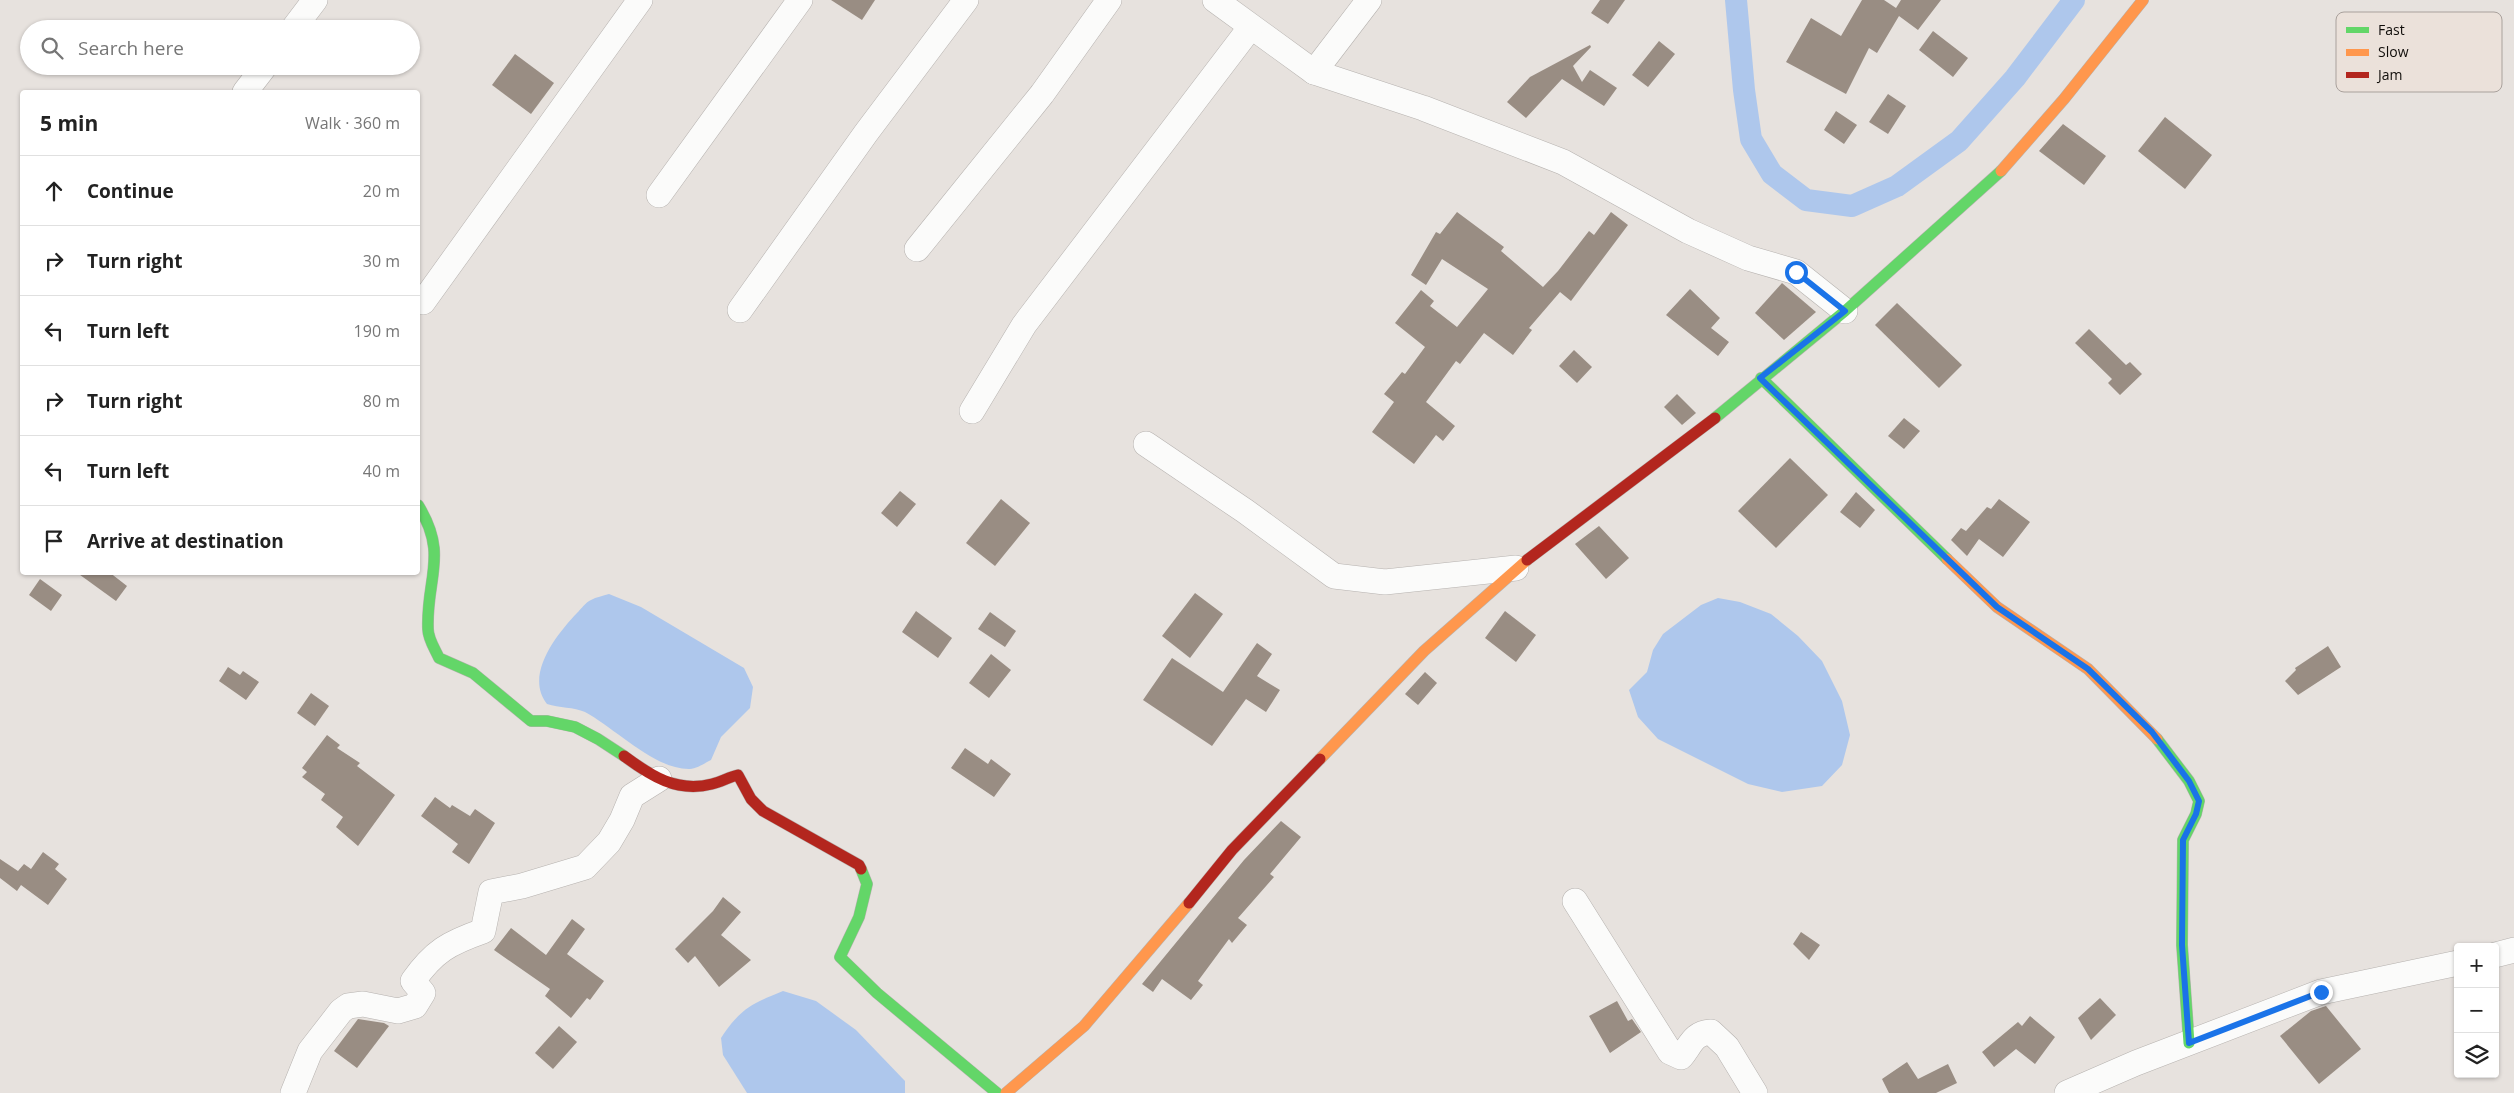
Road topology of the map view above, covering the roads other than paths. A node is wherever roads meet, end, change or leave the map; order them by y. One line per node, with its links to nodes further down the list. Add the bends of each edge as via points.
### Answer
1 (315, 0): 9 (street)
2 (640, 0): 16 (street)
3 (800, 0): 14 (street)
4 (966, 0): 17 (street)
5 (1109, 0): 15 (street, via 1042,94)
6 (1216, 0): 10 (street)
7 (1369, 0): 11 (street)
8 (2143, 0): 18 (street, via 2064,99 1999,173)
9 (300, 20)
10 (1250, 28): 11 (street); 20 (street, via 1024,326)
11 (1314, 72): 18 (street, via 1423,108 1563,162 1688,231 1748,258 1796,272)
12 (258, 75): 13 (street)
13 (247, 90)
14 (659, 196)
15 (917, 249)
16 (423, 302)
17 (740, 310)
18 (1845, 311): 19 (street)
19 (1760, 378): 23 (street, via 1699,432); 29 (street, via 1997,607 2088,669 2152,732 2189,781 2199,801 2183,840 2182,945)
20 (972, 411)
21 (1146, 444): 23 (street, via 1334,576 1385,582)
22 (420, 508): 24 (street, via 428,518 437,562 428,631 439,658 473,673 531,721 553,720 589,733)
23 (1516, 568): 32 (street, via 1424,651 1232,850 1084,1026)
24 (658, 779): 30 (street, via 632,796 609,842 585,867 490,892 482,932 457,940 428,959 413,981 423,993 415,1006 398,1011 363,1004 348,1006 341,1011 310,1052); 31 (street, via 676,786 712,784 738,775 751,802 763,811 859,865 867,884 858,917 840,957 876,993)
25 (1575, 901): 33 (street, via 1670,1052 1680,1057 1693,1037 1711,1032 1727,1047)
26 (2514, 950): 27 (street)
27 (2499, 954)
28 (2454, 964): 29 (street, via 2321,992)
29 (2189, 1043): 34 (street)
30 (293, 1093)
31 (997, 1093)
32 (1006, 1093)
33 (1755, 1093)
34 (2067, 1093)

